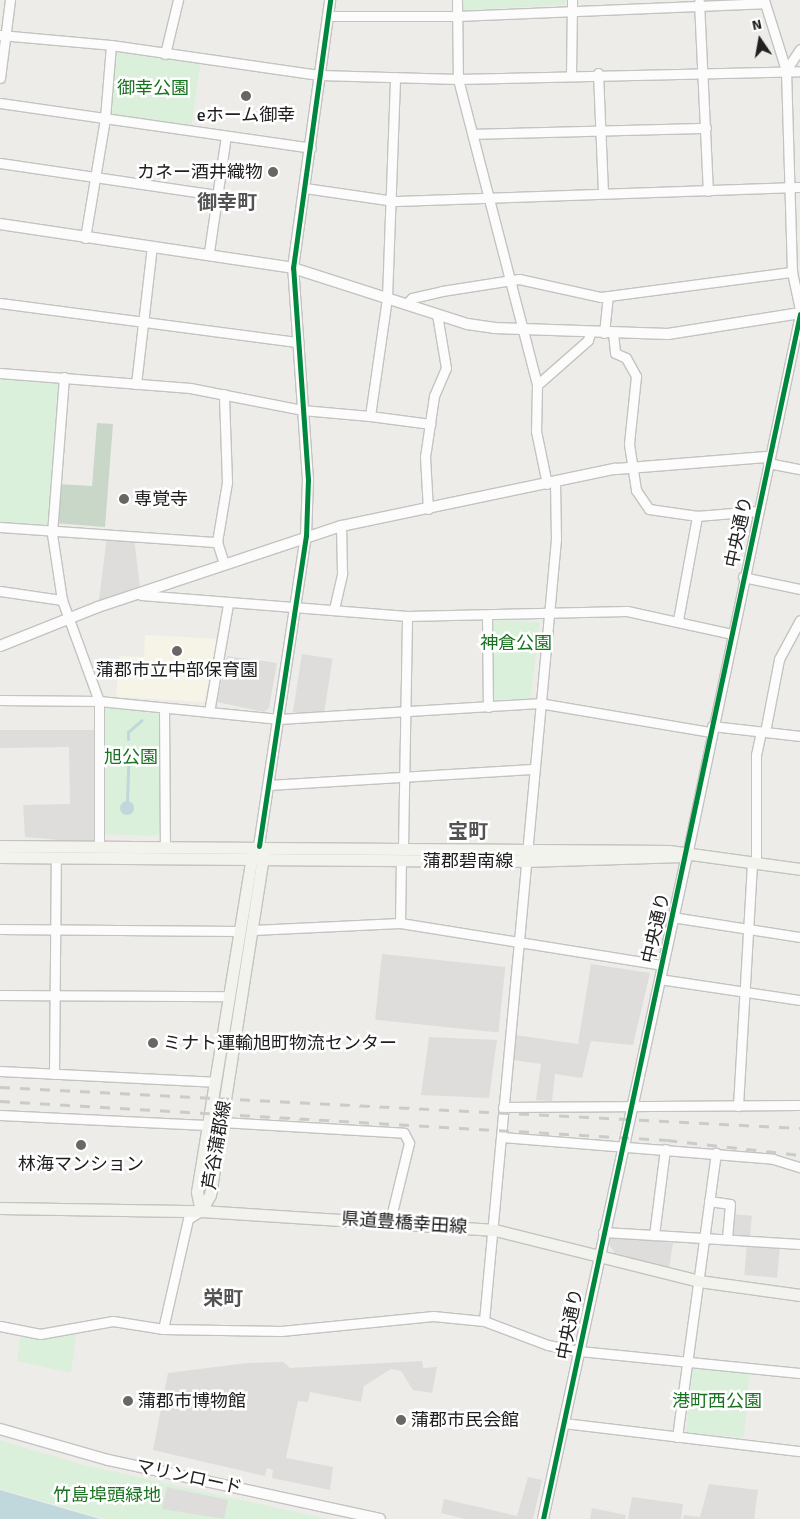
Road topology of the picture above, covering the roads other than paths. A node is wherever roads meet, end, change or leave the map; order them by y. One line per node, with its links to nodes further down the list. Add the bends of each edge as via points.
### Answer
1 (10, 0): 12 (street)
2 (178, 0): 15 (street)
3 (325, 0): 4 (street)
4 (330, 0): 10 (street)
5 (457, 0): 11 (street)
6 (572, 0): 9 (street)
7 (764, 1): 8 (street); 16 (street, 中央通り)
8 (699, 3): 9 (street); 18 (street)
9 (572, 11): 11 (street); 21 (street)
10 (328, 16): 11 (street); 20 (street)
11 (457, 16): 24 (street)
12 (3, 35): 13 (street); 23 (street)
13 (111, 45): 15 (street); 26 (street)
14 (800, 49): 16 (street)
15 (165, 54): 20 (street)
16 (786, 70): 17 (street); 18 (street); 34 (street, 中央通り)
17 (800, 71)
18 (704, 72): 19 (street); 27 (street)
19 (598, 73): 21 (street); 28 (street)
20 (319, 75): 22 (street); 31 (street)
21 (572, 75): 24 (street)
22 (395, 77): 24 (street); 41 (street)
23 (0, 78)
24 (458, 79): 29 (street)
25 (0, 103): 26 (street)
26 (105, 118): 30 (street); 33 (street)
27 (706, 128): 28 (street); 37 (street)
28 (600, 130): 29 (street); 38 (street)
29 (473, 134): 40 (street)
30 (226, 136): 31 (street); 39 (street)
31 (311, 148): 36 (street)
32 (0, 163): 33 (street)
33 (96, 176): 39 (street); 43 (street)
34 (790, 187): 35 (street); 37 (street); 47 (street, 中央通り)
35 (800, 187)
36 (305, 188): 41 (street); 46 (street)
37 (708, 191): 38 (street)
38 (603, 193): 40 (street)
39 (217, 195): 45 (street)
40 (488, 196): 41 (street); 48 (street)
41 (394, 201): 50 (street)
42 (0, 224): 43 (street)
43 (85, 238): 44 (street)
44 (152, 246): 45 (street); 55 (street)
45 (209, 252): 46 (street)
46 (293, 268): 50 (street); 59 (street)
47 (792, 272): 49 (street); 53 (street, 中央通り)
48 (508, 280): 49 (street, via 519,278); 52 (street, via 412,298); 56 (street)
49 (608, 296): 58 (street)
50 (387, 298): 52 (street); 66 (street)
51 (0, 303): 55 (street)
52 (406, 304): 54 (street)
53 (800, 313): 58 (street, via 678,333); 68 (street, 中央通り)
54 (437, 314): 56 (street, via 467,324); 67 (street, via 446,368)
55 (145, 323): 59 (street); 62 (street)
56 (521, 330): 57 (street); 63 (street)
57 (590, 333): 58 (street); 63 (street, via 588,340)
58 (609, 333): 69 (street, via 615,353 626,358 636,376 629,444)
59 (298, 342): 65 (street)
60 (0, 373): 61 (street)
61 (64, 377): 62 (street); 77 (street)
62 (136, 384): 64 (street)
63 (537, 385): 71 (street, via 536,430)
64 (224, 394): 65 (street); 79 (street, via 227,482)
65 (302, 410): 66 (street); 78 (street)
66 (370, 416): 67 (street)
67 (430, 424): 72 (street, via 425,457)
68 (768, 460): 69 (street); 70 (street); 73 (street, 中央通り)
69 (631, 467): 71 (street); 74 (street, via 636,490 649,509)
70 (800, 469)
71 (551, 483): 72 (street); 89 (street, via 557,524)
72 (428, 509): 75 (street)
73 (757, 510): 74 (street); 81 (street, 中央通り)
74 (697, 516): 92 (street)
75 (341, 526): 78 (street); 88 (street, via 342,573)
76 (0, 527): 77 (street)
77 (52, 534): 79 (street); 85 (street)
78 (306, 536): 80 (street); 87 (street)
79 (217, 542): 80 (street)
80 (224, 563): 84 (street)
81 (743, 577): 82 (street); 95 (street, 中央通り)
82 (800, 589)
83 (0, 590): 85 (street)
84 (141, 595): 86 (street); 94 (street, via 98,607)
85 (62, 600): 94 (street)
86 (228, 604): 87 (street); 103 (street)
87 (298, 606): 88 (street); 105 (street)
88 (334, 609): 90 (street)
89 (547, 611): 91 (street); 92 (street, via 627,611); 100 (street)
90 (407, 616): 91 (street); 104 (street)
91 (487, 616): 101 (street)
92 (678, 620): 95 (street)
93 (800, 620): 96 (street)
94 (69, 621): 97 (street); 99 (street)
95 (732, 634): 106 (street, 中央通り)
96 (797, 636): 107 (street, via 779,659)
97 (0, 646)
98 (0, 700): 99 (street)
99 (99, 701): 102 (street); 115 (street)
100 (539, 703): 101 (street); 106 (street); 109 (street)
101 (488, 707): 104 (street)
102 (164, 708): 103 (street); 113 (street)
103 (209, 712): 105 (street)
104 (405, 712): 105 (street); 110 (street)
105 (279, 719): 111 (street)
106 (711, 729): 107 (street); 118 (street, 中央通り)
107 (763, 732): 108 (street); 124 (street, via 756,756)
108 (800, 736)
109 (532, 768): 110 (street); 116 (street)
110 (402, 776): 111 (street); 117 (street)
111 (270, 785): 114 (street)
112 (0, 846): 115 (main road)
113 (165, 846): 114 (main road); 115 (main road)
114 (259, 846): 117 (main road, 蒲郡碧南線); 121 (main road, 芦谷蒲郡線); 122 (main road)
115 (99, 847)
116 (528, 849): 117 (main road, 蒲郡碧南線); 118 (main road, 蒲郡碧南線); 123 (street)
117 (402, 854): 122 (main road, 蒲郡碧南線); 123 (main road, 蒲郡碧南線); 127 (street)
118 (687, 856): 123 (main road, 蒲郡碧南線, via 669,860); 124 (main road, 蒲郡碧南線); 126 (street, 中央通り)
119 (0, 857): 120 (main road)
120 (56, 858): 121 (main road); 129 (street)
121 (249, 860): 122 (main road, 蒲郡碧南線); 132 (main road, 芦谷蒲郡線)
122 (265, 861): 130 (main road, 芦谷蒲郡線)
123 (525, 861): 134 (street)
124 (754, 864): 125 (main road, 蒲郡碧南線); 131 (street)
125 (800, 869)
126 (672, 918): 131 (street); 135 (street, 中央通り)
127 (400, 923): 130 (street); 134 (street)
128 (0, 929): 129 (street)
129 (55, 929): 132 (street); 139 (street)
130 (253, 930): 150 (main road, 芦谷蒲郡線)
131 (749, 930): 133 (street); 137 (street)
132 (238, 931): 140 (main road, 芦谷蒲郡線)
133 (800, 937)
134 (518, 942): 135 (street); 147 (street)
135 (662, 965): 136 (street, 中央通り)
136 (658, 979): 137 (street); 148 (street, 中央通り)
137 (745, 992): 141 (street); 146 (street)
138 (0, 995): 139 (street)
139 (55, 995): 140 (street); 143 (street)
140 (227, 996): 144 (main road, 芦谷蒲郡線)
141 (800, 1000)
142 (0, 1071): 143 (street)
143 (54, 1074): 144 (street)
144 (214, 1082): 151 (main road, 芦谷蒲郡線)
145 (800, 1105): 146 (street)
146 (738, 1106): 148 (street)
147 (503, 1107): 148 (street); 152 (street)
148 (631, 1109): 153 (street, 中央通り)
149 (0, 1115): 151 (street)
150 (221, 1122): 159 (main road, 芦谷蒲郡線, via 210,1195); 160 (street, via 404,1133 409,1142)
151 (206, 1126): 159 (main road, 芦谷蒲郡線, via 197,1192)
152 (502, 1137): 153 (street); 161 (street)
153 (622, 1145): 154 (street); 162 (street, 中央通り)
154 (665, 1149): 155 (street); 163 (street)
155 (716, 1153): 156 (street, via 773,1158); 157 (street)
156 (800, 1167)
157 (710, 1201): 164 (street, via 730,1204); 165 (street)
158 (0, 1208): 159 (main road, 県道豊橋幸田線)
159 (201, 1212): 160 (main road, 県道豊橋幸田線); 172 (street, via 188,1219)
160 (390, 1221): 161 (main road, 県道豊橋幸田線)
161 (495, 1230): 167 (main road, 県道豊橋幸田線); 170 (street)
162 (603, 1232): 163 (street); 167 (street, 中央通り)
163 (654, 1235): 165 (street)
164 (727, 1238): 165 (street); 166 (street)
165 (702, 1239): 168 (street)
166 (800, 1244)
167 (597, 1257): 168 (main road, 県道豊橋幸田線); 173 (street, 中央通り)
168 (699, 1281): 169 (main road, 県道豊橋幸田線); 174 (street)
169 (800, 1295)
170 (484, 1321): 172 (street, via 433,1316 281,1331); 173 (street, via 548,1345)
171 (0, 1326): 172 (street, via 40,1334 113,1321)
172 (163, 1329)
173 (579, 1350): 174 (street); 176 (street, 中央通り)
174 (688, 1360): 175 (street); 178 (street)
175 (800, 1372)
176 (564, 1423): 178 (street); 181 (street, 中央通り)
177 (0, 1428): 180 (street, マリンロード, via 108,1460)
178 (677, 1437): 179 (street)
179 (800, 1451)
180 (380, 1519)
181 (543, 1519)

